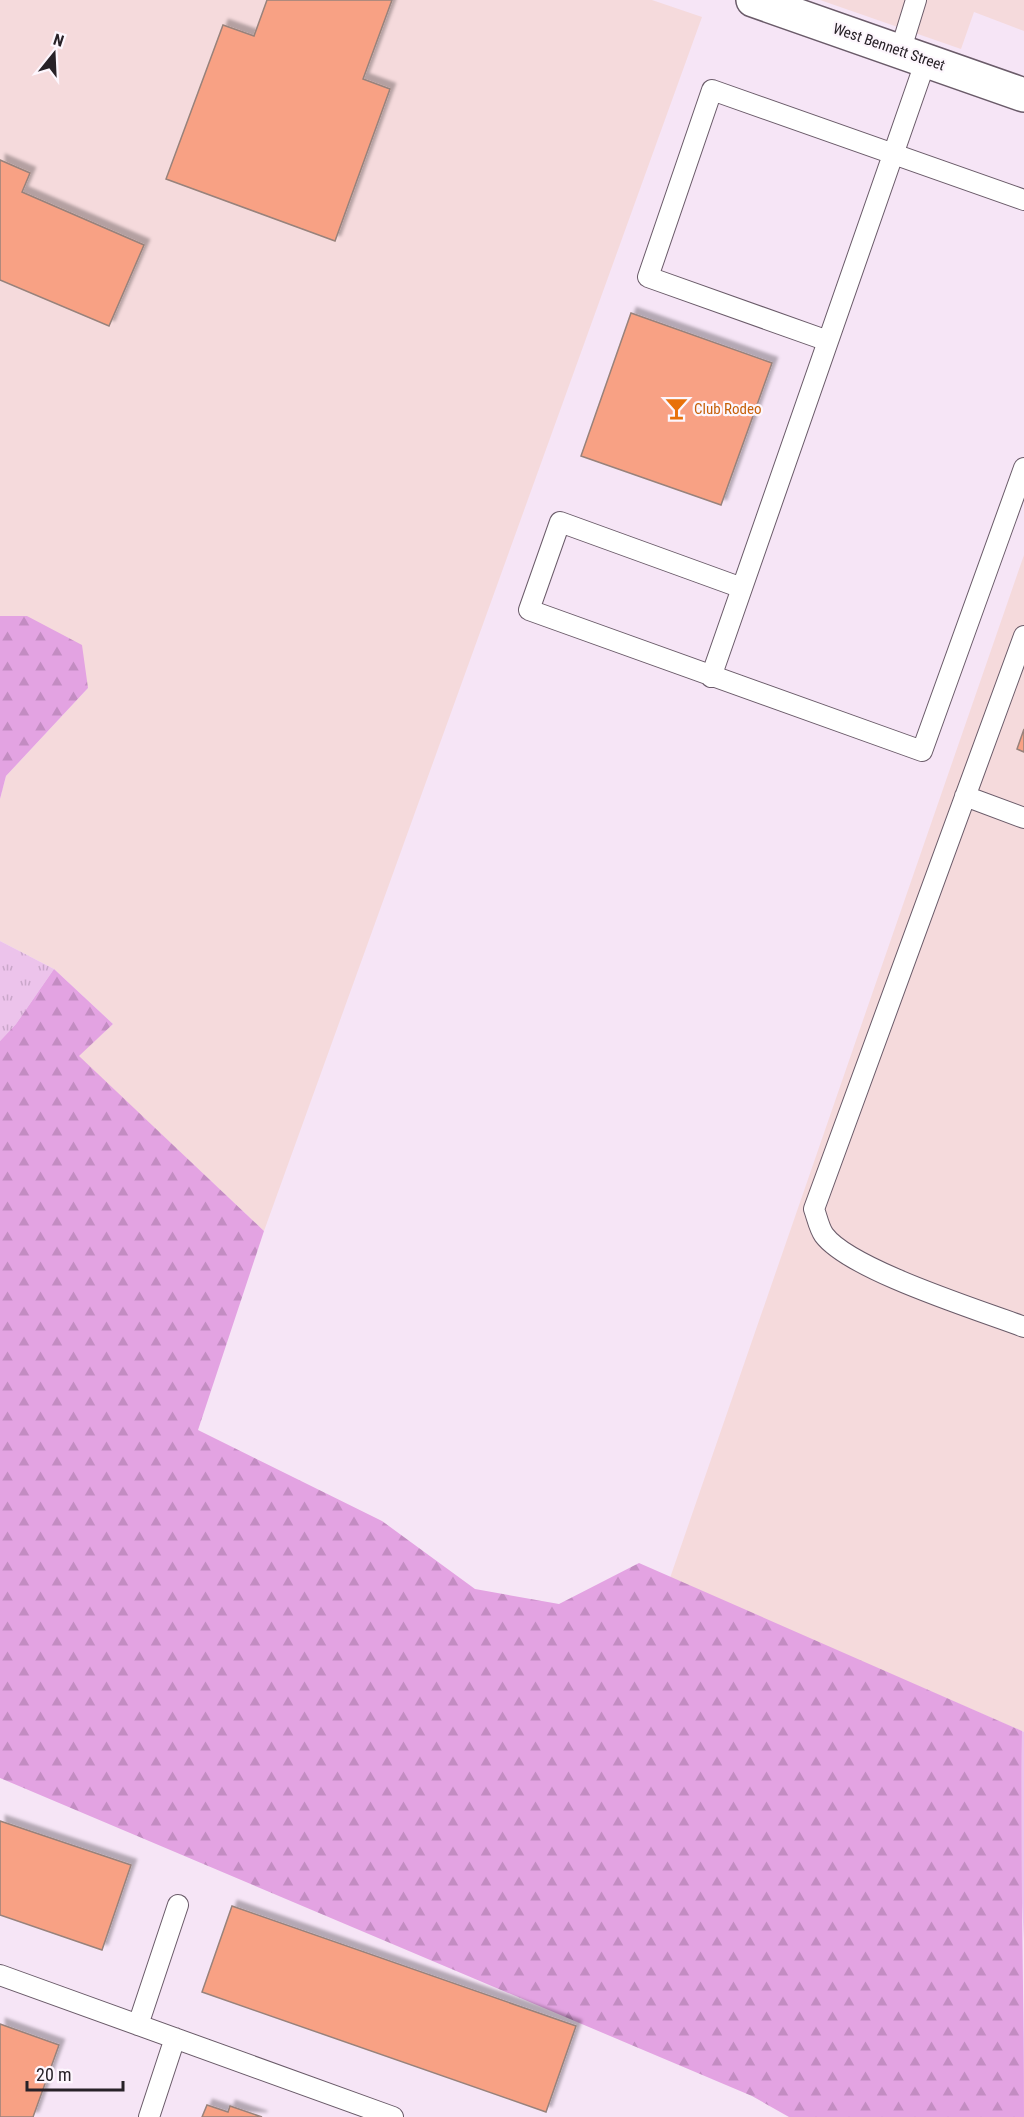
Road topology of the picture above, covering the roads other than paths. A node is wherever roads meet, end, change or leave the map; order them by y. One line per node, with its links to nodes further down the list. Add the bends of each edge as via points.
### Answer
1 (753, 0): 3 (street, West Bennett Street)
2 (910, 4): 3 (lane)
3 (913, 56): 4 (street, West Bennett Street); 5 (lane)
4 (1023, 90)
5 (893, 153): 6 (lane); 7 (lane); 7 (lane, via 712,90 648,277)
6 (1024, 200)
7 (828, 341): 9 (lane)
8 (1024, 468): 11 (lane, via 922,751)
9 (741, 588): 11 (lane); 11 (lane, via 560,522 529,610)
10 (1024, 636): 12 (lane)
11 (711, 676)
12 (965, 796): 13 (lane); 14 (lane, via 814,1209 823,1234 848,1256)
13 (1024, 818)
14 (1024, 1327)
15 (178, 1905): 17 (lane)
16 (0, 1975): 17 (lane)
17 (138, 2025): 18 (lane)
18 (175, 2038): 19 (lane); 20 (lane)
19 (149, 2117)
20 (393, 2117)

